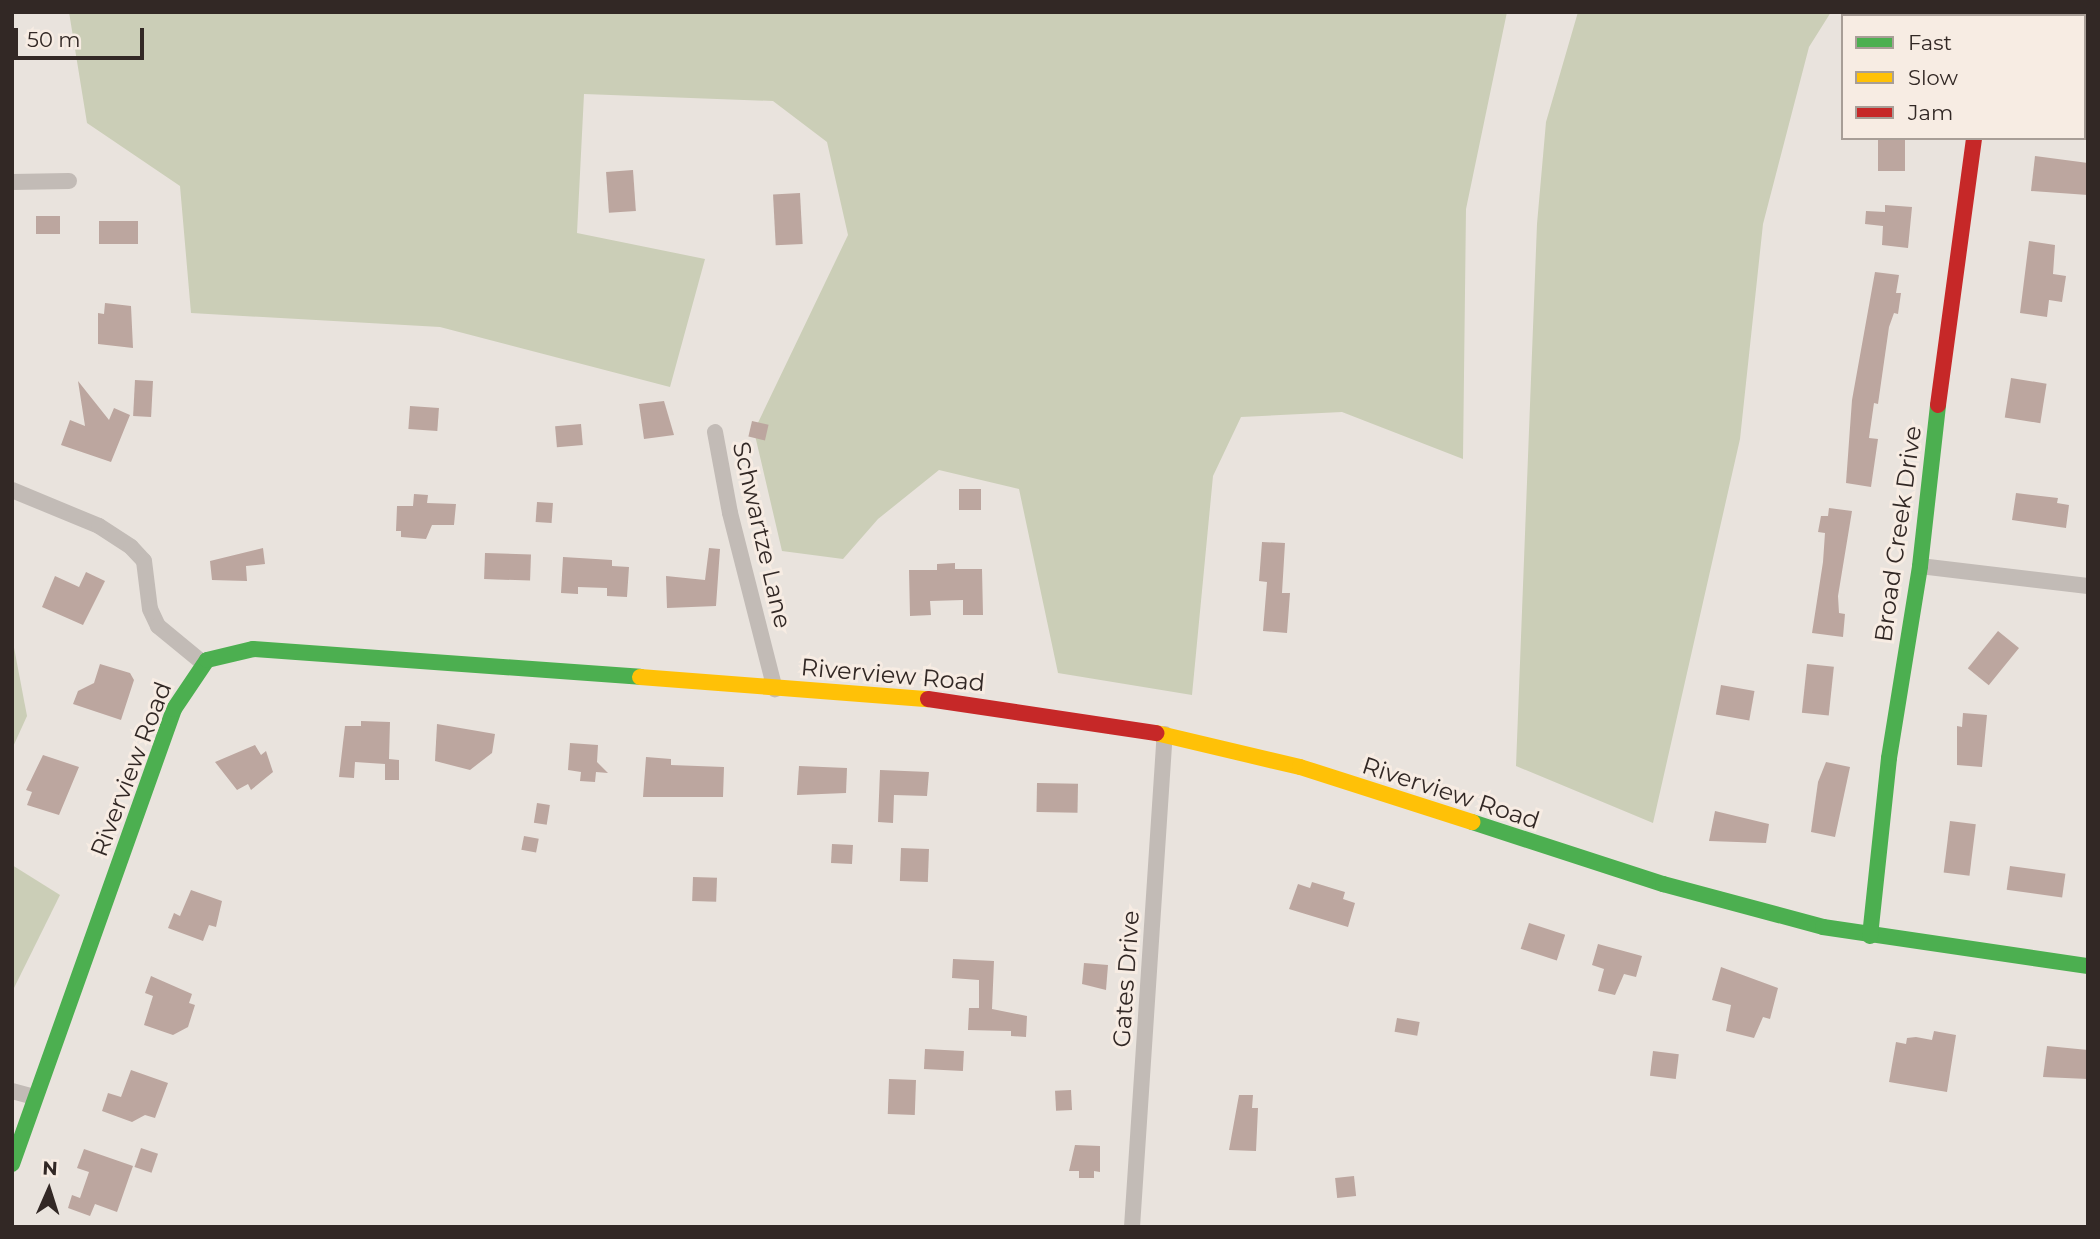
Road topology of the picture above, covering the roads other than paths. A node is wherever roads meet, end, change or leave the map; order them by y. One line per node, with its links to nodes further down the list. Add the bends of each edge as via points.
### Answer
1 (1974, 140): 6 (street, Broad Creek Drive, via 1957,241)
2 (69, 181): 3 (street)
3 (12, 182)
4 (715, 432): 9 (street, Schwartze Lane, via 730,513)
5 (12, 490): 8 (street, via 99,526 131,547 144,561 150,608 158,626)
6 (1920, 566): 7 (street); 11 (street, Broad Creek Drive, via 1889,758)
7 (2088, 586)
8 (204, 663): 9 (street, Riverview Road, via 244,650 275,648); 14 (street, Riverview Road, via 174,709)
9 (775, 689): 10 (street, Riverview Road, via 986,705)
10 (1164, 734): 11 (street, Riverview Road, via 1300,767 1727,903); 16 (street, Gates Drive)
11 (1870, 936): 12 (street, Riverview Road)
12 (2088, 966)
13 (12, 1091): 14 (street)
14 (35, 1097): 15 (street, Riverview Road)
15 (12, 1164)
16 (1132, 1227)

